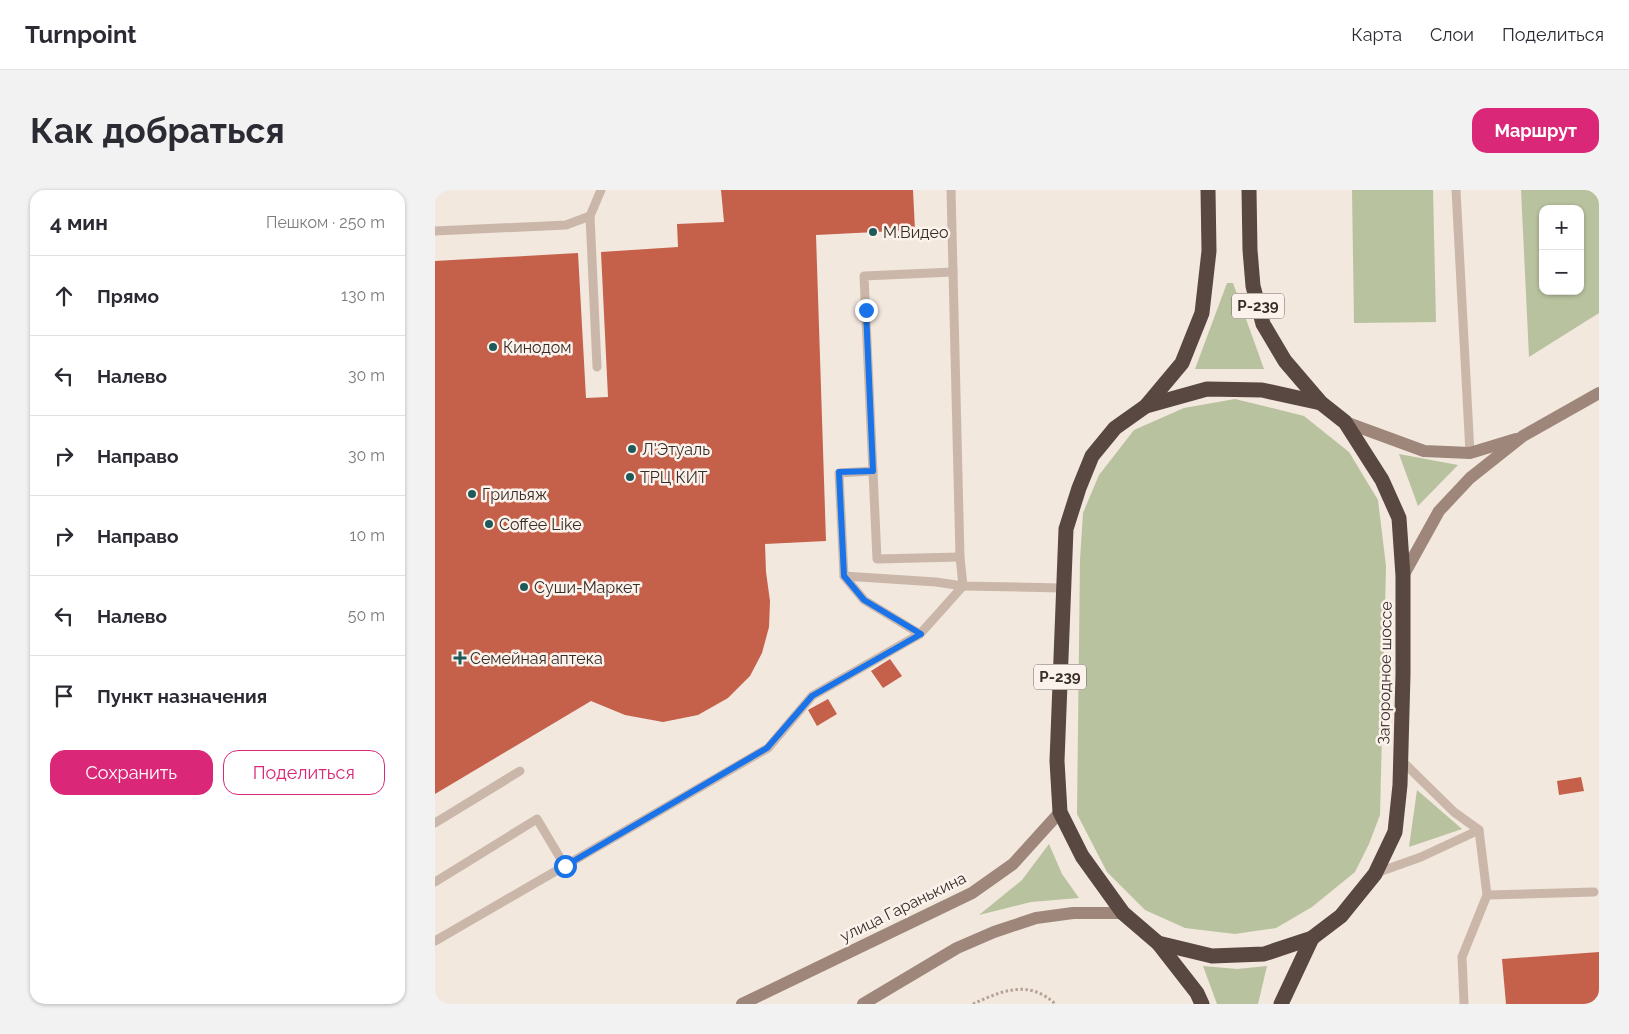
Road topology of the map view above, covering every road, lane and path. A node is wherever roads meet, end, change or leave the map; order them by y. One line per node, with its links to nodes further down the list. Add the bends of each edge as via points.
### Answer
1 (601, 190): 6 (lane)
2 (951, 190): 8 (lane)
3 (1209, 190): 12 (highway, Загородное шоссе / Р-239, via 1209,251 1203,313 1182,362)
4 (1249, 190): 11 (highway, Загородное шоссе / Р-239, via 1253,286 1263,324 1285,361)
5 (1456, 190): 15 (lane)
6 (590, 216): 7 (lane, via 566,224); 9 (lane)
7 (435, 231)
8 (953, 272): 16 (lane, via 864,276); 17 (lane)
9 (597, 367)
10 (1599, 393): 14 (main road)
11 (1321, 404): 12 (highway, Загородное шоссе / Р-239, via 1262,390 1207,389); 13 (highway, Загородное шоссе / Р-239)
12 (1146, 406): 21 (highway, Загородное шоссе / Р-239, via 1115,428 1092,456 1066,529)
13 (1345, 422): 15 (main road, via 1424,451); 19 (highway, Загородное шоссе / Р-239, via 1382,480 1399,518)
14 (1523, 436): 15 (main road); 19 (main road, via 1469,478 1439,511)
15 (1470, 453)
16 (873, 471): 17 (lane, via 877,559); 18 (lane, via 839,472)
17 (960, 557): 20 (lane)
18 (844, 576): 20 (lane); 22 (lane, via 864,600)
19 (1403, 576): 23 (highway, Загородное шоссе / Р-239)
20 (963, 586): 21 (lane); 22 (lane)
21 (1062, 588): 25 (highway, Загородное шоссе / Р-239, via 1057,761)
22 (921, 634): 28 (lane, via 812,696 767,748)
23 (1401, 760): 27 (lane, via 1454,812); 29 (highway, Загородное шоссе / Р-239, via 1395,832)
24 (520, 771): 26 (lane)
25 (1060, 812): 33 (highway, Загородное шоссе / Р-239, via 1082,856); 37 (main road, улица Гаранькина, via 1013,864 972,893)
26 (435, 823)
27 (1479, 830): 29 (lane, via 1421,858); 32 (lane)
28 (565, 866): 30 (lane, via 537,819); 35 (lane)
29 (1375, 874): 34 (highway, Загородное шоссе / Р-239, via 1341,916)
30 (435, 882)
31 (1594, 892): 32 (lane)
32 (1487, 895): 43 (lane, via 1462,957)
33 (1123, 913): 36 (highway, Загородное шоссе / Р-239); 38 (main road, via 1073,913 1036,918 994,932 957,948)
34 (1312, 938): 36 (highway, Загородное шоссе / Р-239, via 1264,954 1213,956); 42 (highway, Загородное шоссе / Р-239)
35 (435, 941)
36 (1158, 943): 41 (highway, Загородное шоссе / Р-239)
37 (742, 1004)
38 (863, 1004)
39 (973, 1004): 40 (path, via 1012,989 1033,990)
40 (1055, 1004)
41 (1202, 1004)
42 (1281, 1004)
43 (1465, 1004)

